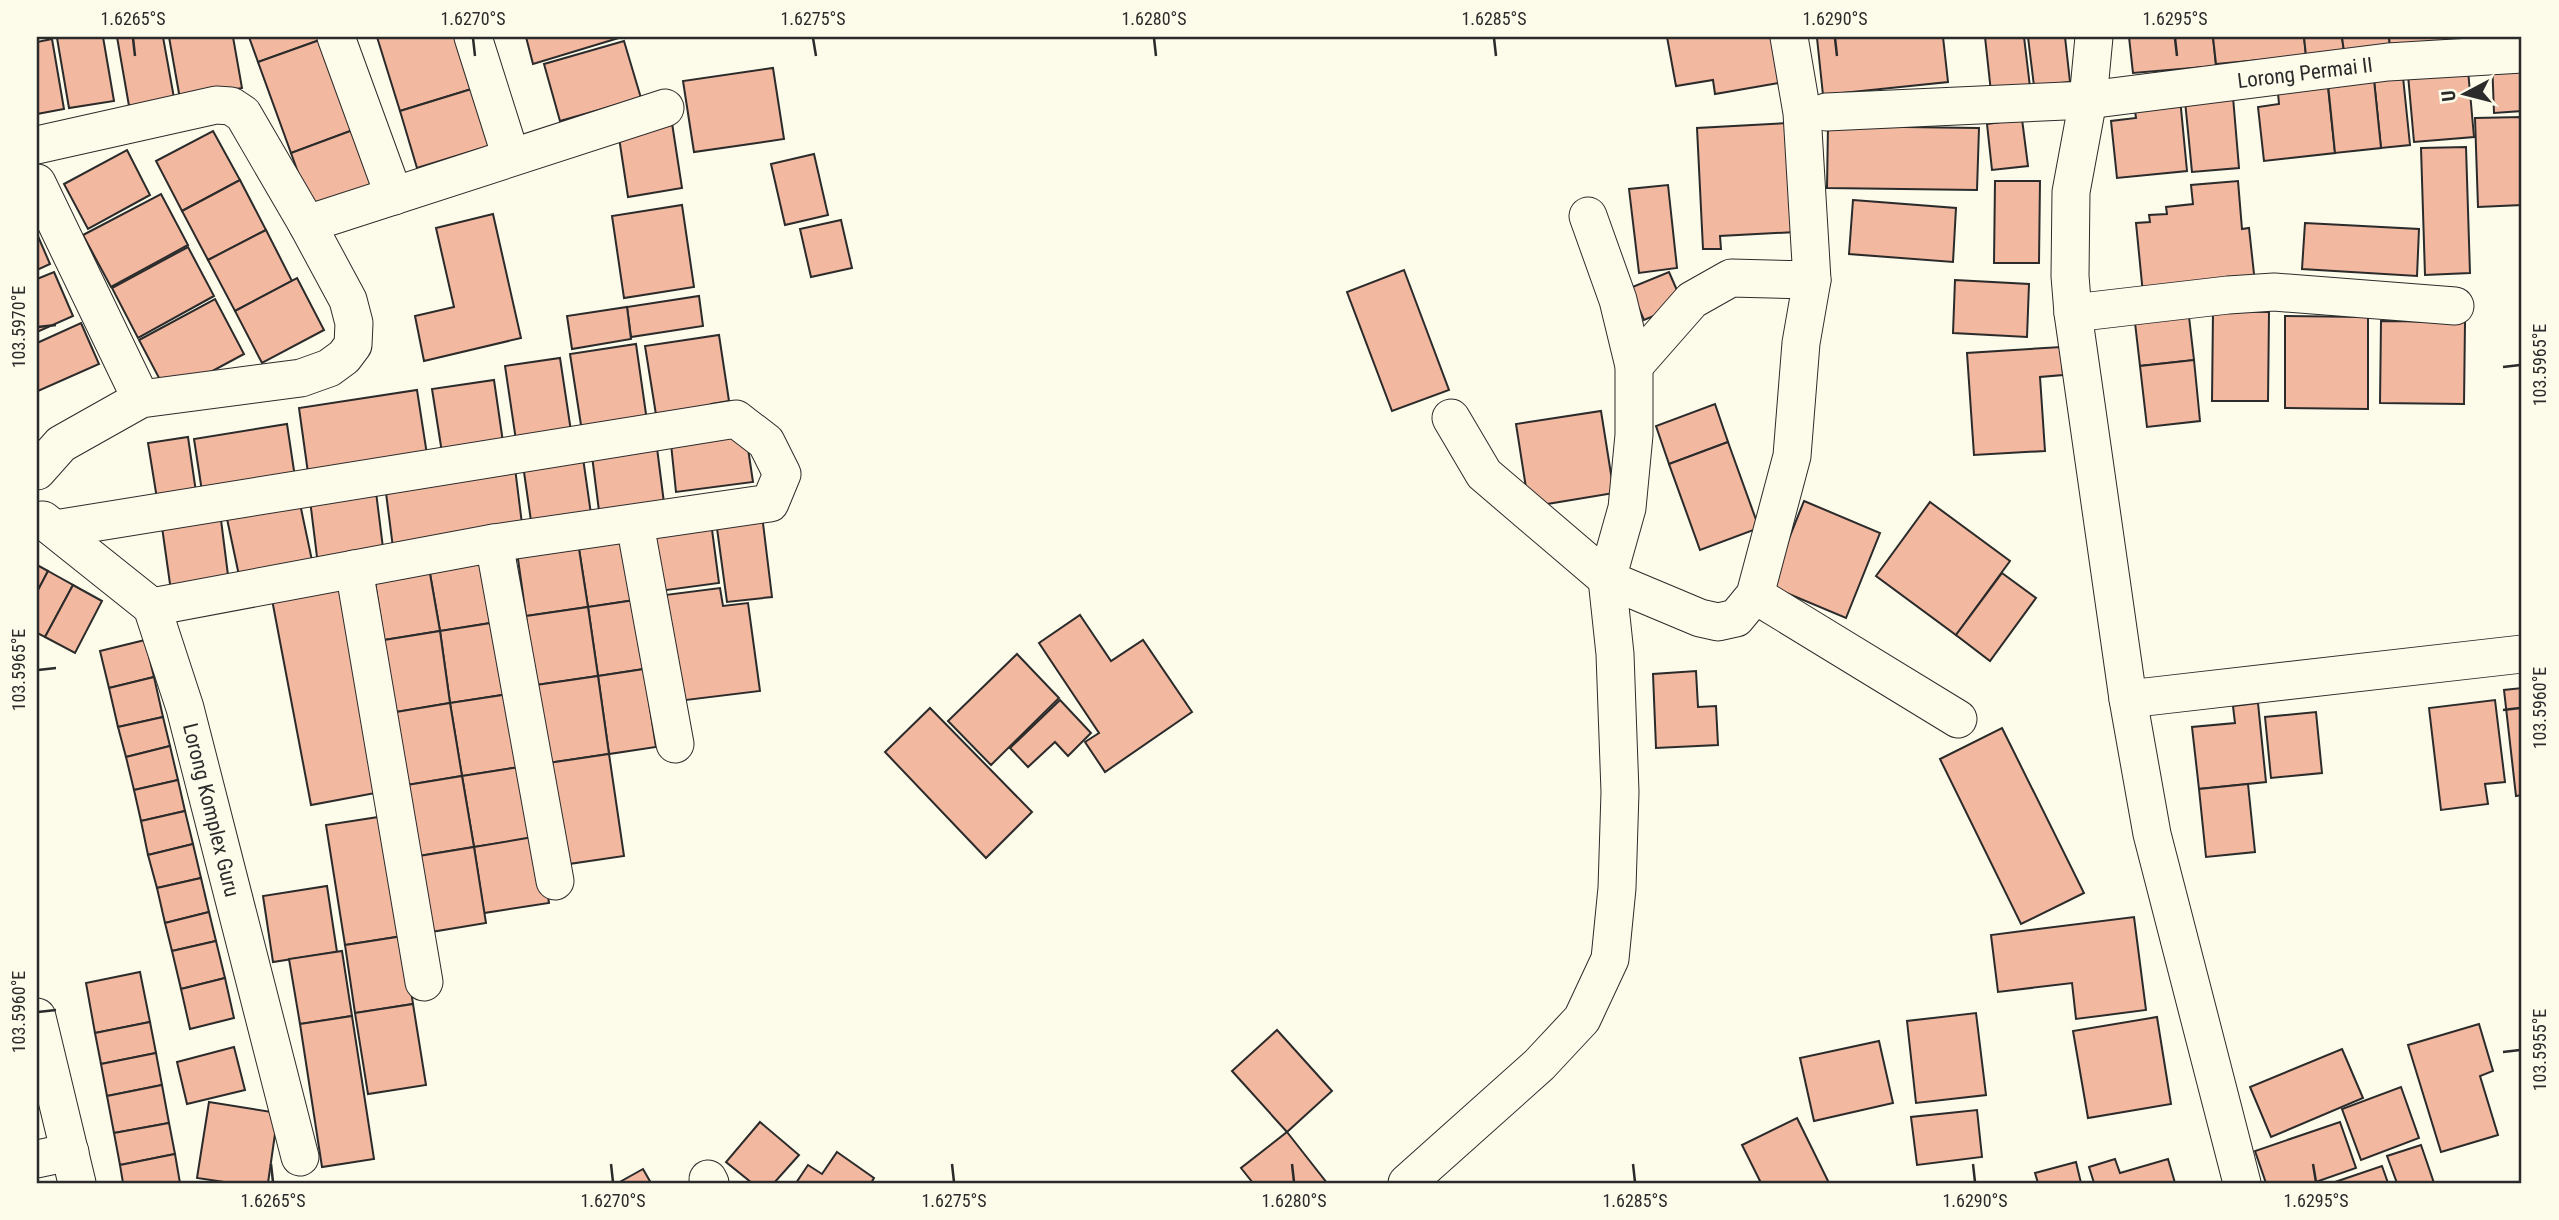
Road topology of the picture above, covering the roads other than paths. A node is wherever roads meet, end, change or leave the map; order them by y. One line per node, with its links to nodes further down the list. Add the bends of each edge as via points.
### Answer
1 (337, 37): 12 (street)
2 (473, 37): 10 (street)
3 (1789, 37): 15 (street, via 1802,113)
4 (2094, 37): 6 (street)
5 (2522, 54): 6 (street, Lorong Permai II, via 2388,62)
6 (2088, 100): 8 (street, Lorong Permai II); 17 (street, via 2071,204)
7 (665, 108): 10 (street)
8 (1826, 112)
9 (37, 145): 14 (street, via 216,105 231,106 243,114)
10 (511, 157): 12 (street)
11 (37, 183): 19 (street)
12 (394, 196): 14 (street)
13 (1588, 216): 18 (street, via 1618,300)
14 (307, 224): 19 (street, via 348,300 355,335 354,345 344,357 301,378)
15 (1812, 280): 18 (street, via 1731,278 1692,300); 27 (street, via 1801,343 1792,456)
16 (2455, 306): 17 (street, via 2274,292)
17 (2073, 313): 30 (street)
18 (1634, 366): 26 (street, via 1627,508)
19 (141, 399): 21 (street, via 61,444)
20 (1451, 418): 26 (street, via 1484,474)
21 (37, 471)
22 (46, 522): 23 (street, via 736,419 766,442 782,474 770,503); 28 (street)
23 (635, 524): 24 (street); 32 (street)
24 (494, 543): 25 (street); 33 (street)
25 (354, 569): 28 (street); 34 (street)
26 (1607, 579): 27 (street, via 1718,622 1736,618); 38 (street, via 1620,792 1610,959 1582,1019 1539,1065)
27 (1755, 595): 31 (street)
28 (152, 607): 36 (street, Lorong Komplex Guru, via 185,708)
29 (2522, 654): 30 (street)
30 (2128, 699): 39 (street, via 2152,834)
31 (1958, 719)
32 (675, 744)
33 (555, 881)
34 (424, 982)
35 (37, 1017): 37 (street)
36 (300, 1157)
37 (61, 1165)
38 (1407, 1183)
39 (2242, 1183)

